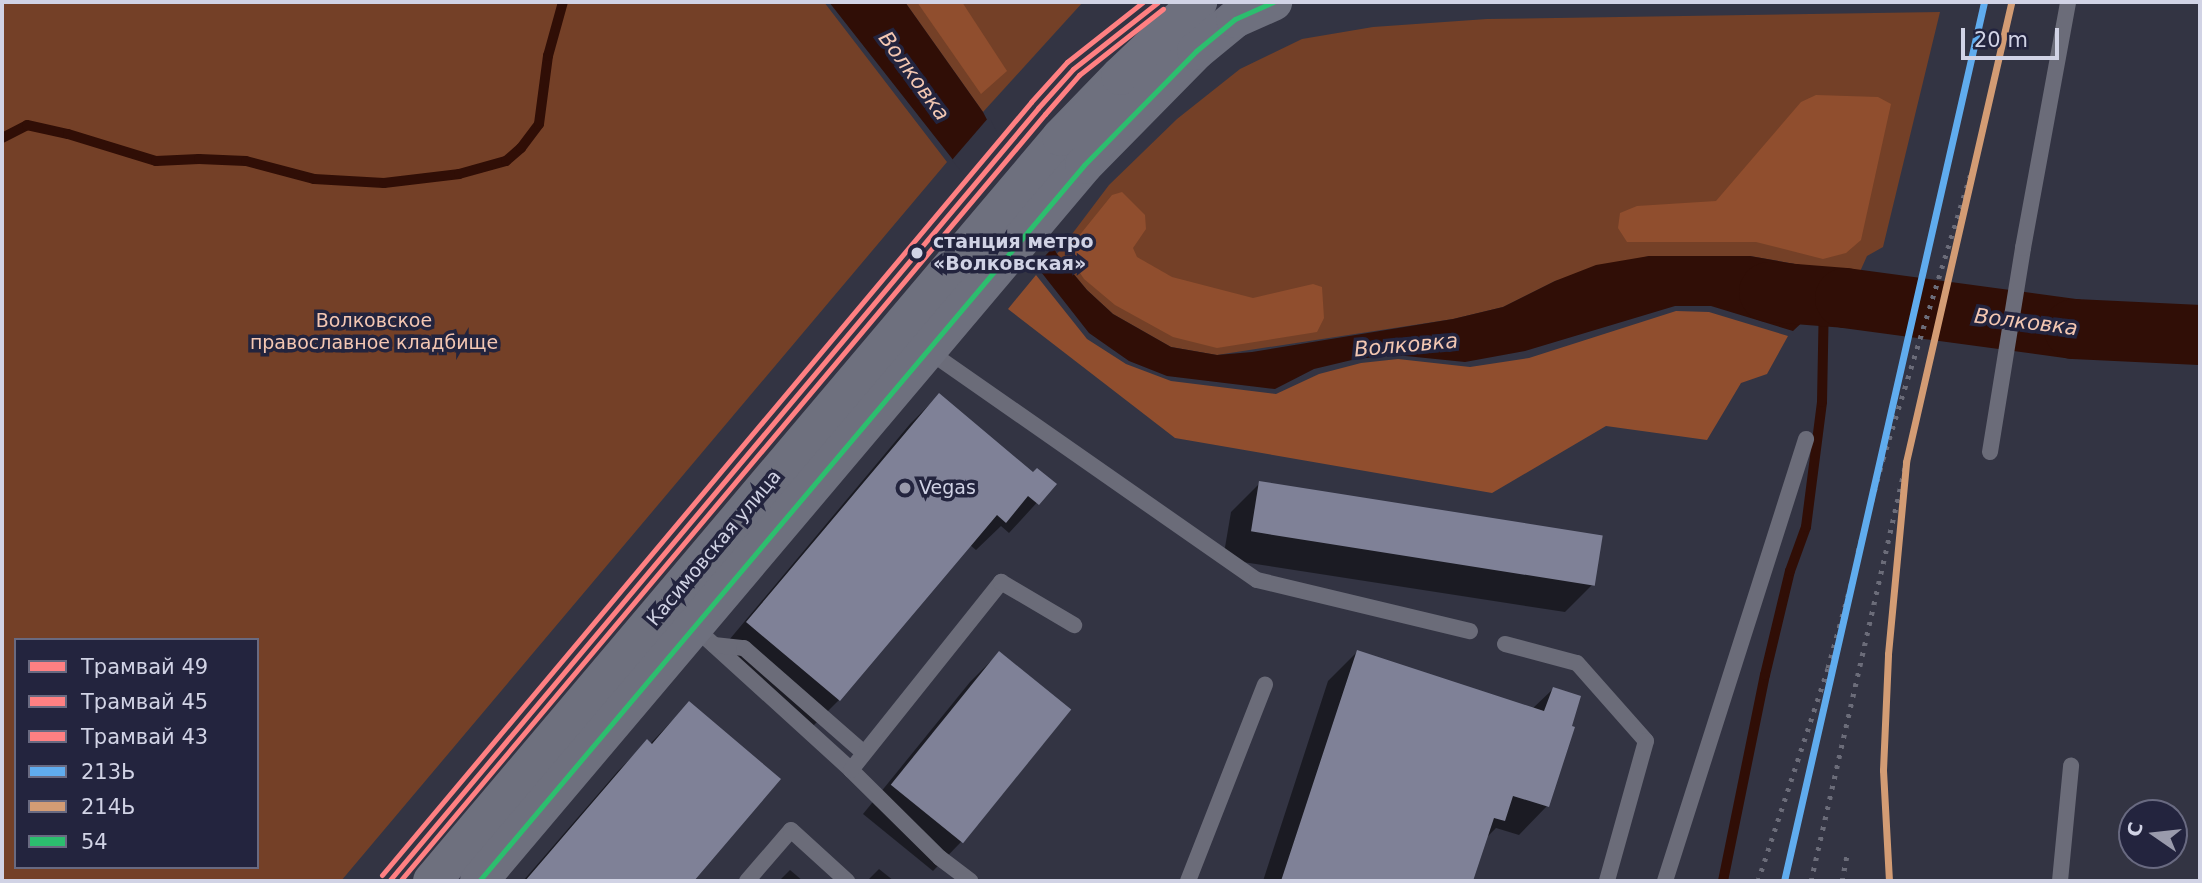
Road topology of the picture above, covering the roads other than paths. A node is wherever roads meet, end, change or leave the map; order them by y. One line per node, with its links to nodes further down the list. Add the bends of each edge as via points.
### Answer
1 (1198, 2): 5 (main road, via 1120,76)
2 (1273, 2): 4 (main road)
3 (2068, 2): 9 (lane)
4 (1244, 11): 5 (main road, via 1144,101)
5 (1073, 151): 6 (main road)
6 (1006, 228): 7 (main road, Касимовская улица); 10 (main road, Касимовская улица)
7 (926, 349): 10 (main road, Касимовская улица); 12 (lane, via 1257,580)
8 (1806, 439): 25 (lane)
9 (1990, 452)
10 (692, 625): 15 (lane, via 744,648); 17 (lane); 18 (main road, Касимовская улица); 19 (main road, Касимовская улица)
11 (1074, 625): 15 (lane, via 1001,582)
12 (1469, 631)
13 (1505, 644): 24 (lane, via 1577,663 1646,741)
14 (1265, 685): 23 (lane)
15 (864, 754): 17 (lane)
16 (2071, 766): 26 (lane)
17 (851, 770): 22 (lane, via 940,858)
18 (432, 881)
19 (479, 881)
20 (747, 881): 21 (lane, via 791,830)
21 (847, 881)
22 (970, 881)
23 (1188, 881)
24 (1607, 881)
25 (1665, 881)
26 (2060, 881)

